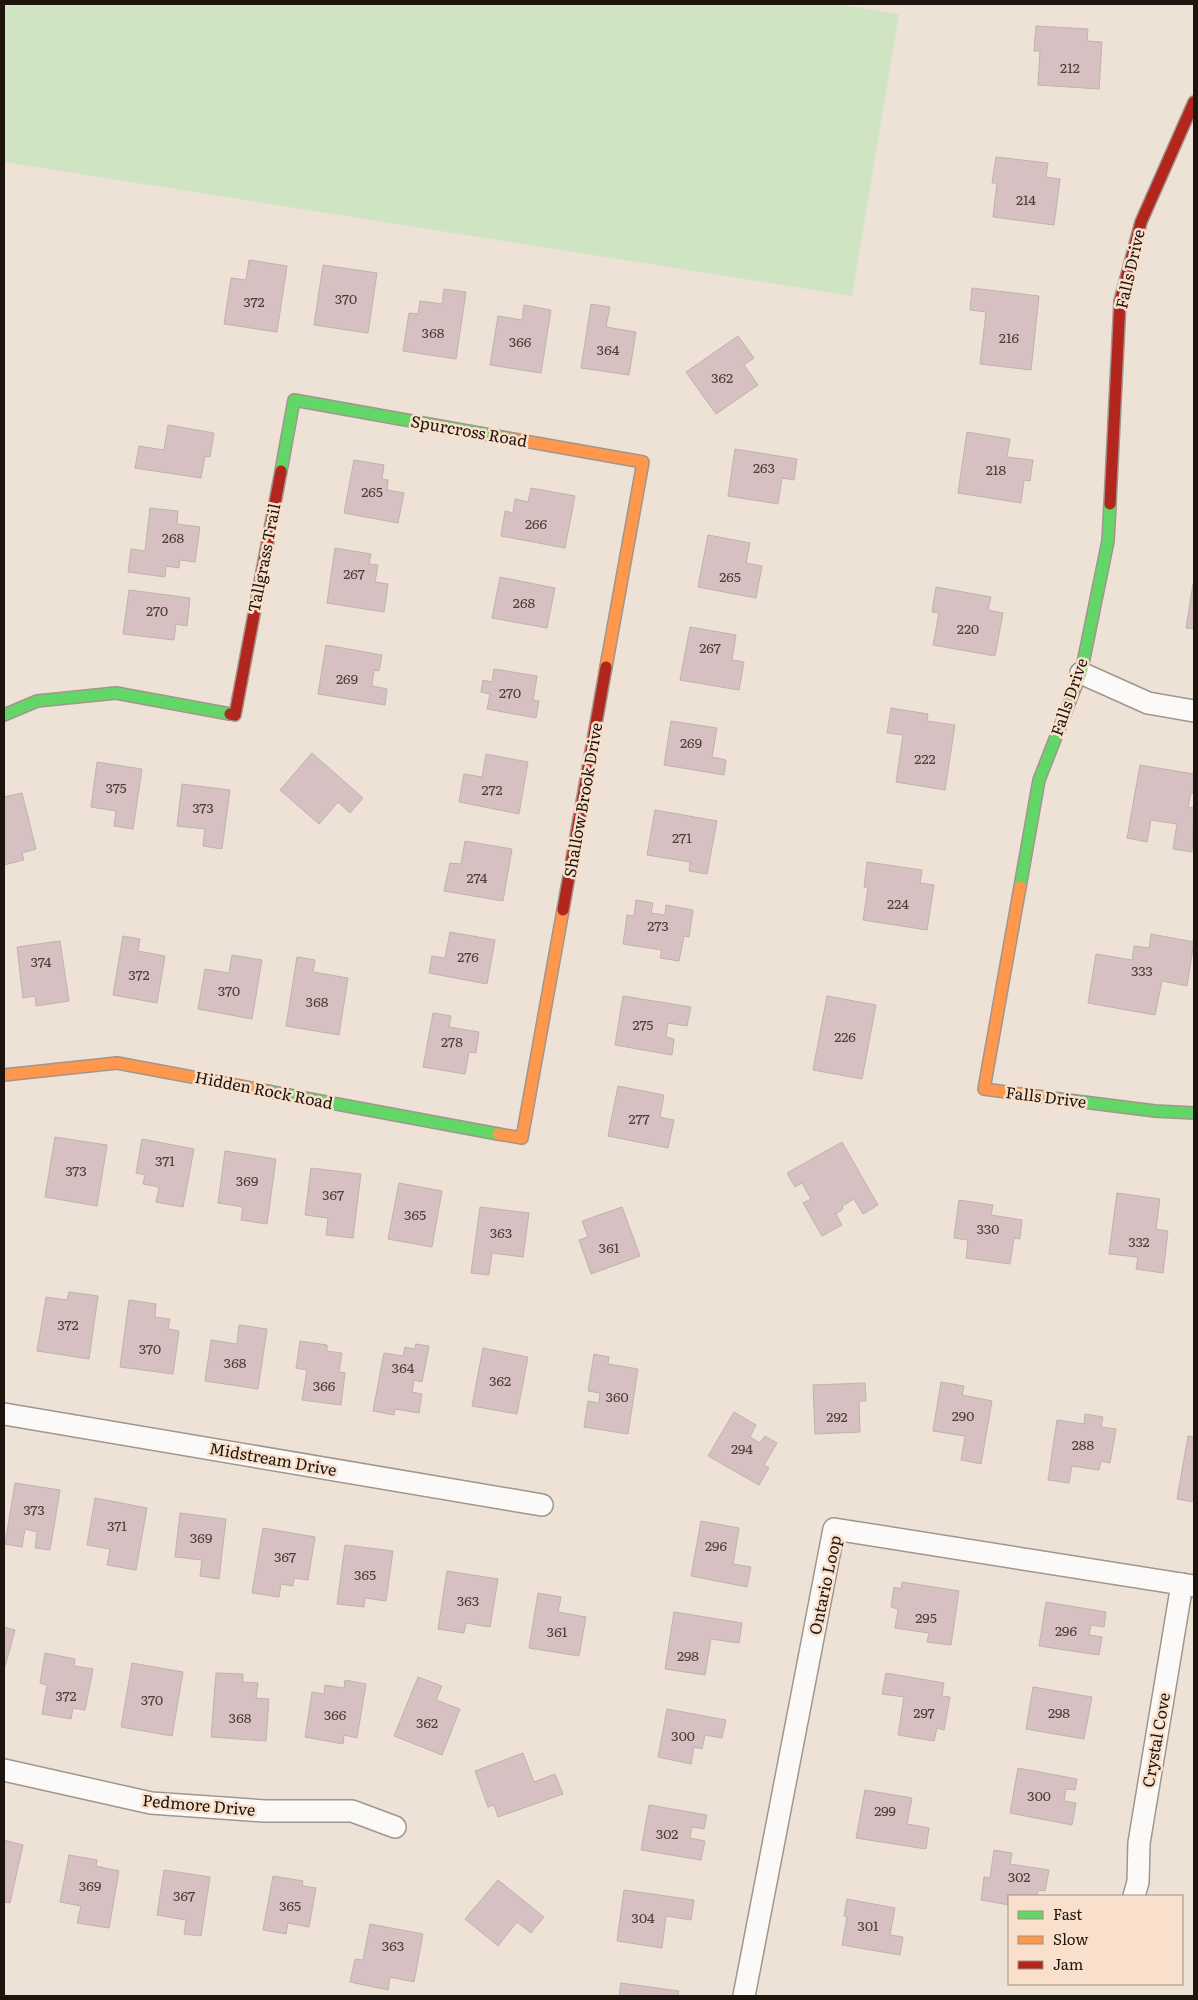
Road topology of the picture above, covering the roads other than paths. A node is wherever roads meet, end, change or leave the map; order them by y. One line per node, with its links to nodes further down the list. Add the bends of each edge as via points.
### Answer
1 (1194, 102): 4 (street, Falls Drive, via 1141,222 1120,301 1108,541)
2 (294, 400): 3 (street, Spurcross Road); 6 (street, Tallgrass Trail, via 235,715 116,693 37,701)
3 (643, 462): 9 (street, Shallow Brook Drive)
4 (1081, 673): 5 (street, via 1148,703); 8 (street, Falls Drive, via 1039,780 984,1089)
5 (1194, 711)
6 (4, 715)
7 (4, 1075): 9 (street, Hidden Rock Road, via 117,1063)
8 (1194, 1113)
9 (522, 1138)
10 (4, 1414): 11 (street, Midstream Drive)
11 (542, 1505)
12 (1188, 1585): 15 (street, Crystal Cove, via 1139,1843 1138,1882); 16 (street, Ontario Loop, via 834,1529)
13 (4, 1770): 14 (street, Pedmore Drive, via 151,1803 265,1811 352,1811)
14 (395, 1827)
15 (1134, 1895)
16 (744, 1996)

